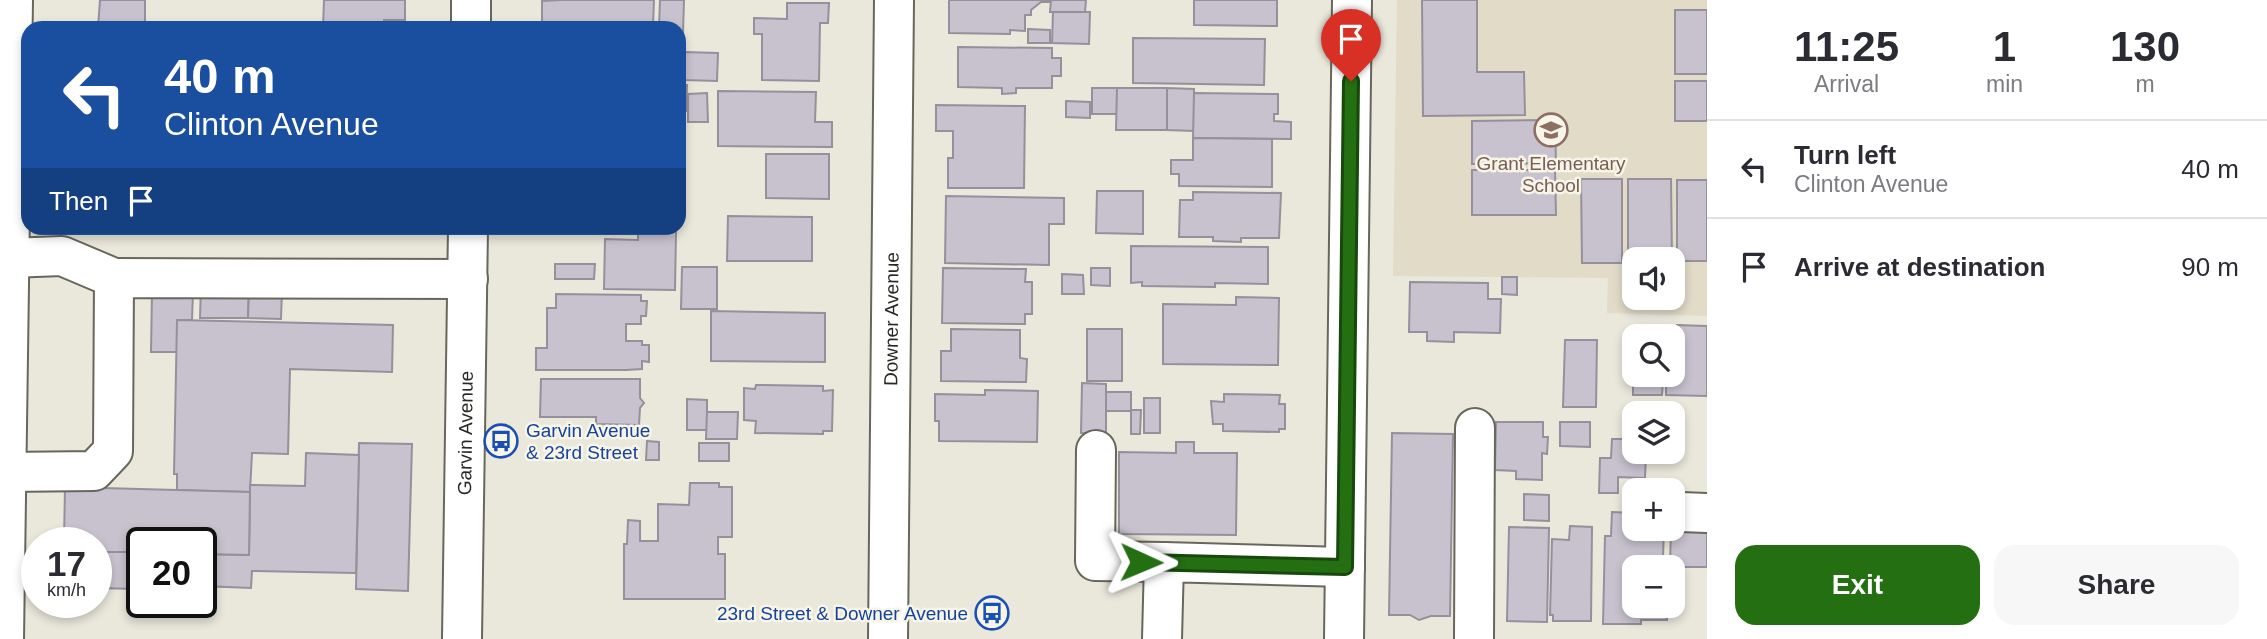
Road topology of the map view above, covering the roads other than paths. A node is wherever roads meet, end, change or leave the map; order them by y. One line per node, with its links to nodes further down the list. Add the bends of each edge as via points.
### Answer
1 (13, 0): 7 (street)
2 (471, 0): 5 (street)
3 (894, 0): 18 (street, Downer Avenue)
4 (1352, 0): 15 (street)
5 (471, 21)
6 (468, 235): 9 (street, Garvin Avenue)
7 (9, 257): 8 (street, via 62,256); 10 (street)
8 (114, 278): 9 (street); 13 (street, via 113,451 93,471)
9 (468, 279): 17 (street, Garvin Avenue)
10 (3, 422): 13 (street)
11 (1475, 428): 21 (street)
12 (1096, 450): 14 (street, via 1095,561)
13 (6, 472): 16 (street)
14 (1164, 562): 15 (street); 19 (street)
15 (1345, 567): 20 (street)
16 (4, 639)
17 (462, 639)
18 (888, 639)
19 (1162, 639)
20 (1344, 639)
21 (1474, 639)

